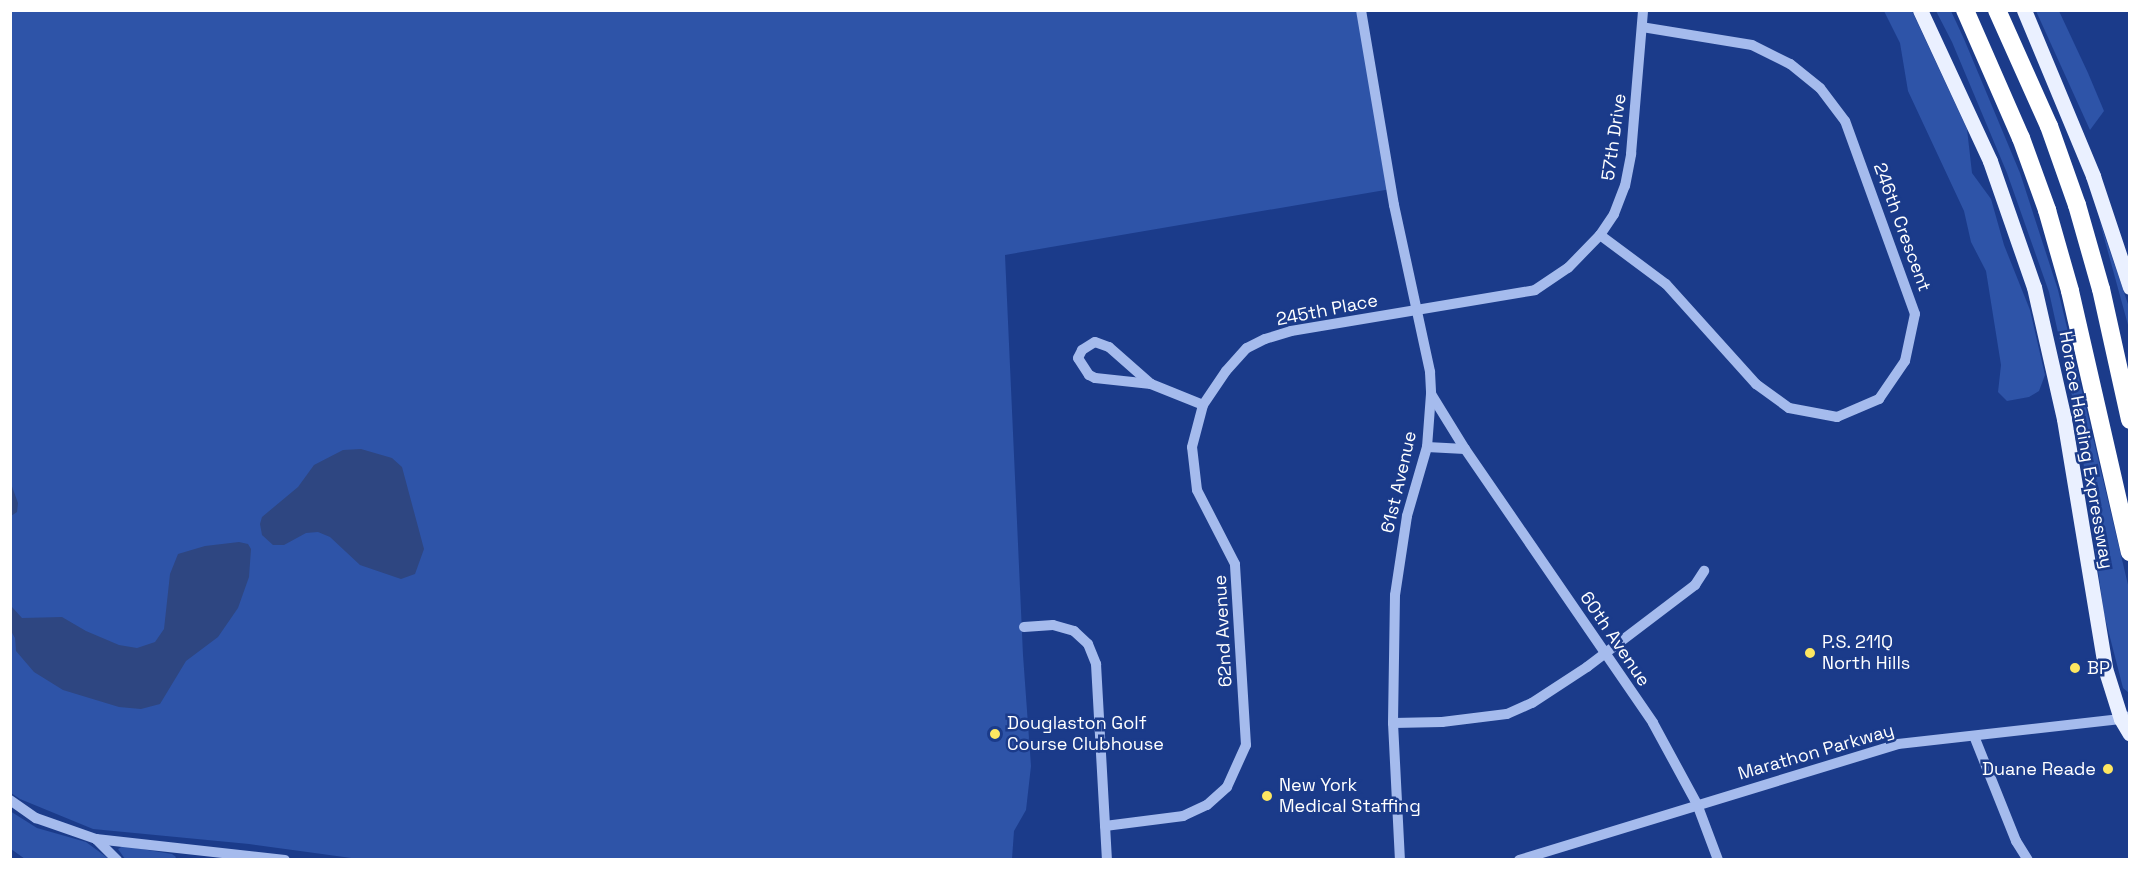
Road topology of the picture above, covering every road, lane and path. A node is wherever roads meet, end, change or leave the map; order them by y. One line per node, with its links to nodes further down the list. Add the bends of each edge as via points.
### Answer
1 (1361, 10): 10 (street, 61st Avenue)
2 (1643, 10): 7 (street, 57th Drive)
3 (1920, 10): 21 (main road, Horace Harding Expressway, via 1990,161 2034,287 2064,419 2105,668)
4 (1965, 10): 17 (highway, via 2021,138 2047,210 2070,291)
5 (1997, 10): 14 (highway, via 2049,126 2077,205 2101,289)
6 (2024, 10): 9 (main road, via 2093,176)
7 (1642, 27): 8 (street, 57th Drive, via 1625,186); 8 (street, 246th Crescent, via 1752,45 1790,64 1820,88 1845,121 1915,314 1905,361 1879,399 1837,417 1789,408 1756,384 1666,284)
8 (1600, 235): 10 (street, 57th Drive, via 1569,268 1535,290)
9 (2130, 287)
10 (1415, 311): 12 (street, 61st Avenue, via 1430,372); 13 (street, 245th Place, via 1291,331 1265,339 1247,348)
11 (1151, 384): 11 (street, via 1122,356 1102,344 1088,345 1078,358 1095,378); 13 (street)
12 (1431, 394): 15 (street, 61st Avenue); 16 (street, 60th Avenue)
13 (1203, 405): 27 (street, 62nd Avenue, via 1192,447 1197,490 1235,564 1246,745 1227,787 1207,805 1183,816)
14 (2130, 420)
15 (1427, 447): 16 (street); 22 (street, 61st Avenue, via 1399,556 1393,635)
16 (1465, 449): 20 (street, 60th Avenue)
17 (2130, 552)
18 (1704, 571): 20 (street, via 1695,585)
19 (1023, 627): 27 (street, via 1053,625 1074,631 1088,644 1096,664)
20 (1603, 654): 22 (street, via 1532,704 1507,714); 26 (street, 60th Avenue, via 1657,730)
21 (2126, 718): 23 (main road, Horace Harding Expressway); 24 (street, Marathon Parkway)
22 (1393, 723): 34 (street, 61st Avenue)
23 (2130, 734)
24 (1974, 736): 26 (street, Marathon Parkway, via 1898,744); 37 (street, via 2016,841)
25 (10, 800): 28 (street, via 36,818)
26 (1697, 804): 35 (street, Marathon Parkway); 36 (street, 60th Avenue)
27 (1105, 826): 33 (street)
28 (96, 839): 29 (street); 30 (street)
29 (190, 849): 31 (street); 32 (street)
30 (117, 860)
31 (182, 860)
32 (285, 860)
33 (1107, 860)
34 (1400, 860)
35 (1519, 860)
36 (1718, 860)
37 (2028, 860)

